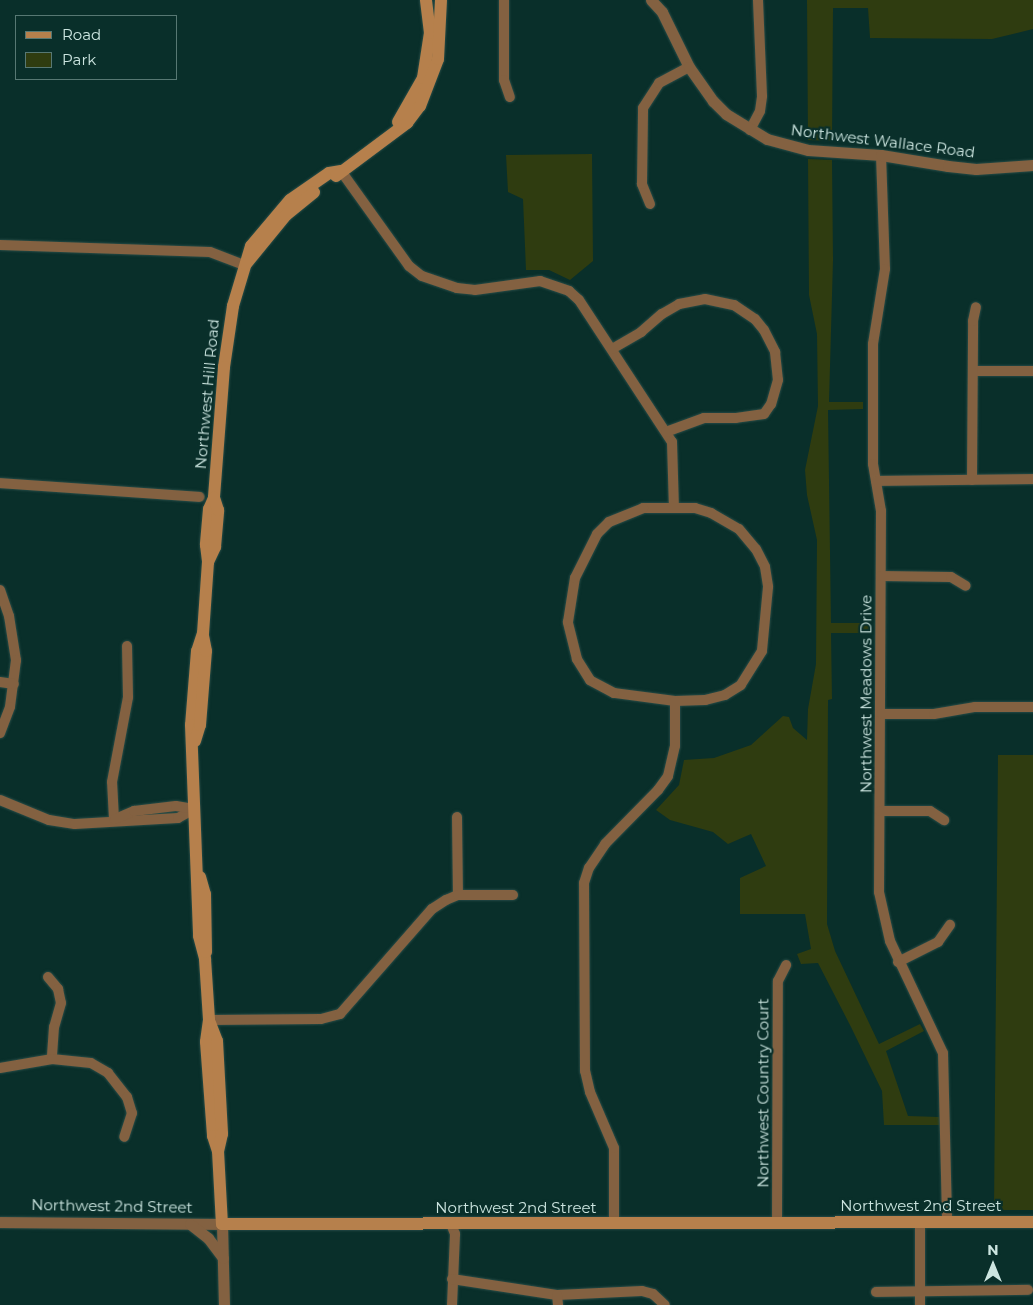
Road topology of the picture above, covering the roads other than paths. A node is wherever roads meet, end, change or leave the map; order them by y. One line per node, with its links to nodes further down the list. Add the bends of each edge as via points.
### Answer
1 (426, 0): 9 (main road, via 430,33 424,78)
2 (441, 0): 9 (main road, via 438,59 431,82 407,123)
3 (504, 0): 7 (street, via 504,80)
4 (651, 0): 6 (street, Northwest Wallace Road, via 670,25)
5 (758, 0): 8 (street, via 762,96 760,110)
6 (689, 67): 8 (street, Northwest Wallace Road, via 713,101); 13 (street, via 659,83 643,108 642,184)
7 (510, 96)
8 (750, 130): 10 (street, Northwest Wallace Road, via 782,144 808,150)
9 (386, 140): 12 (main road)
10 (881, 155): 11 (street, Northwest Wallace Road, via 976,169); 23 (street, Northwest Meadows Drive, via 885,269 873,344)
11 (1033, 165)
12 (340, 171): 15 (main road, via 286,215 260,250); 17 (street, via 409,266 422,276 457,288 475,290 520,282 554,284 578,300)
13 (650, 204)
14 (0, 245): 15 (street, via 201,251)
15 (244, 265): 38 (main road, Northwest Hill Road, via 229,323 214,498 218,510 215,547 208,562 201,716 193,746)
16 (976, 307): 18 (street)
17 (612, 349): 20 (street); 20 (street, via 679,304 706,299 734,305 755,319 764,330 775,352 778,380 772,404 764,414 704,418)
18 (973, 371): 19 (street); 22 (street)
19 (1033, 371)
20 (666, 432): 26 (street, via 674,451)
21 (1033, 479): 22 (street)
22 (972, 480): 23 (street)
23 (876, 481): 27 (street, Northwest Meadows Drive, via 881,511)
24 (0, 483): 25 (street)
25 (200, 497)
26 (674, 508): 33 (street, via 696,508 739,529 756,549 765,567 768,587 762,651 741,685 714,698); 33 (street, via 643,508 623,514 597,534 575,578 568,622 577,659 590,680 614,693)
27 (881, 576): 28 (street, via 951,577); 35 (street, Northwest Meadows Drive)
28 (966, 586)
29 (0, 590): 32 (street, via 14,640)
30 (127, 646): 41 (street, via 128,697 112,782)
31 (0, 682): 32 (street)
32 (14, 684): 36 (street)
33 (676, 701): 57 (street, via 675,746 668,776 605,844 589,868 584,883 585,1071 590,1092 614,1148)
34 (1033, 707): 35 (street, via 975,707 934,714)
35 (882, 714): 39 (street, Northwest Meadows Drive)
36 (0, 733)
37 (0, 800): 41 (street, via 50,820 75,824)
38 (194, 809): 41 (street, via 178,818 137,822); 49 (main road, Northwest Hill Road, via 198,871 205,894 208,936 205,959)
39 (880, 811): 42 (street, via 930,811); 46 (street, Northwest Meadows Drive, via 880,907)
40 (457, 817): 43 (street)
41 (114, 819)
42 (944, 820)
43 (458, 895): 44 (street); 49 (street, via 432,909 340,1014 321,1019)
44 (513, 895)
45 (950, 925): 46 (street, via 938,942)
46 (898, 962): 55 (street, Northwest Meadows Drive, via 943,1053)
47 (786, 965): 58 (street, Northwest Country Court, via 778,981)
48 (48, 977): 50 (street, via 58,989 61,1002 54,1027)
49 (209, 1020): 60 (main road, Northwest Hill Road, via 217,1041)
50 (52, 1059): 51 (street); 52 (street, via 91,1063 119,1084 132,1113)
51 (0, 1068)
52 (124, 1137)
53 (0, 1222): 59 (street, Northwest 2nd Street)
54 (920, 1222): 55 (main road, Northwest 2nd Street); 58 (main road, Northwest 2nd Street); 65 (street)
55 (947, 1222): 56 (main road, Northwest 2nd Street)
56 (1033, 1222)
57 (614, 1223): 58 (main road, Northwest 2nd Street); 61 (main road, Northwest 2nd Street)
58 (777, 1223)
59 (189, 1224): 60 (street, Northwest 2nd Street); 62 (street, via 208,1238)
60 (222, 1224): 61 (main road, Northwest 2nd Street); 62 (street)
61 (451, 1224): 63 (street, via 454,1234)
62 (223, 1258): 68 (street)
63 (452, 1279): 67 (street); 69 (street)
64 (1028, 1290): 65 (street)
65 (920, 1291): 66 (street); 71 (street)
66 (876, 1292)
67 (557, 1300): 70 (street, via 642,1291 653,1294)
68 (224, 1305)
69 (452, 1305)
70 (665, 1305)
71 (920, 1305)

